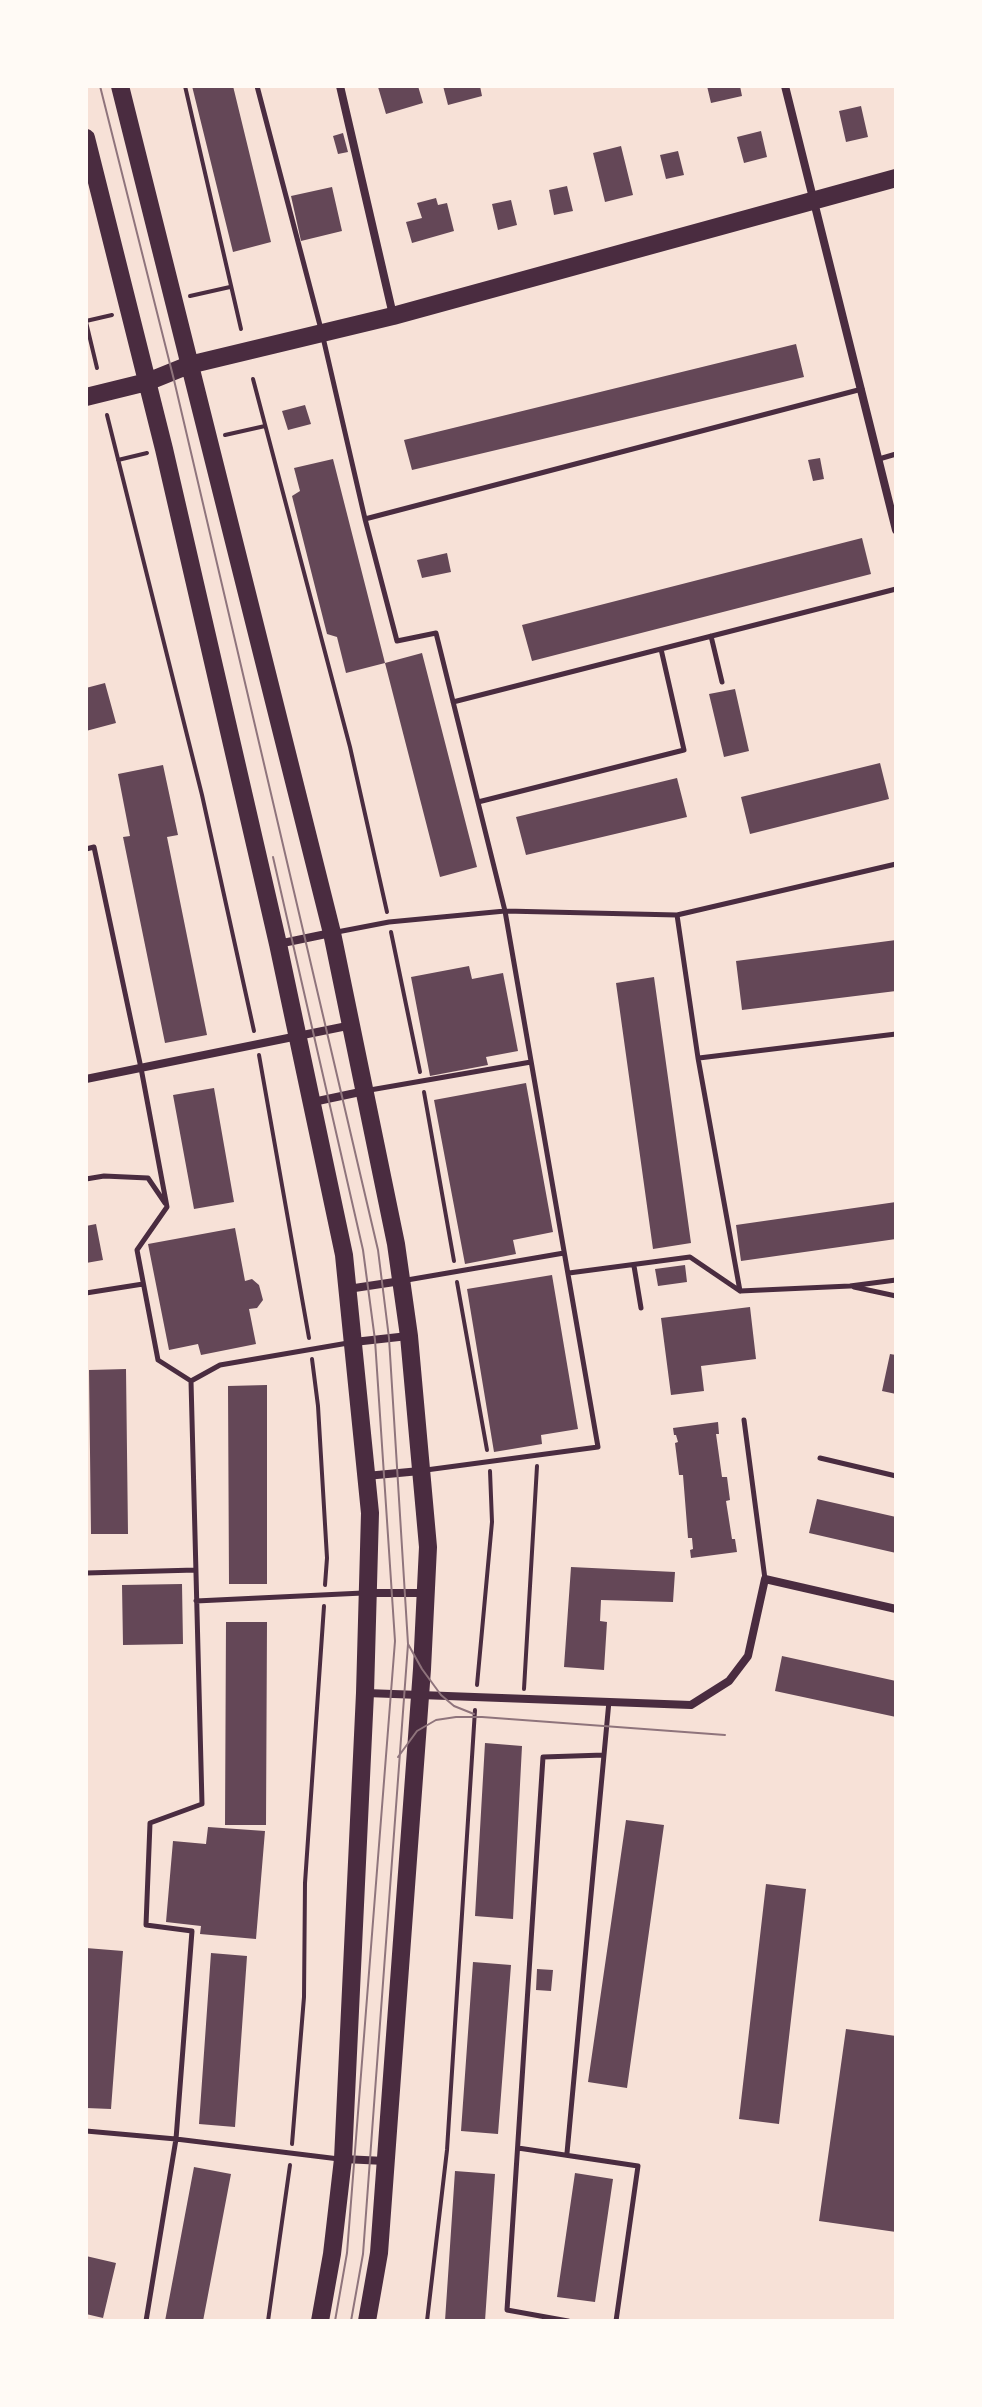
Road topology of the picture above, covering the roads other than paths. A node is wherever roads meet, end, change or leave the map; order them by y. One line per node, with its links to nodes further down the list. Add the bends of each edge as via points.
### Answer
1 (120, 86): 10 (main road)
2 (257, 86): 9 (lane)
3 (340, 86): 8 (street)
4 (785, 86): 7 (street)
5 (86, 138): 11 (main road)
6 (896, 178): 7 (main road)
7 (812, 200): 8 (main road); 12 (street)
8 (393, 316): 9 (main road)
9 (322, 333): 10 (main road); 16 (lane)
10 (189, 365): 11 (main road); 28 (main road)
11 (147, 382): 13 (main road); 29 (main road)
12 (862, 389): 15 (street); 16 (lane)
13 (86, 397)
14 (896, 454): 15 (lane)
15 (879, 459): 17 (street)
16 (365, 519): 22 (lane, via 397,641 436,633)
17 (896, 530)
18 (896, 589): 19 (lane)
19 (711, 636): 20 (lane); 21 (lane)
20 (661, 649): 22 (lane); 23 (lane, via 684,750)
21 (722, 682)
22 (453, 702): 23 (lane)
23 (478, 802): 26 (lane)
24 (86, 849): 35 (lane, via 94,847)
25 (896, 864): 27 (lane)
26 (505, 911): 27 (lane); 28 (lane); 34 (lane)
27 (677, 915): 33 (lane)
28 (332, 933): 29 (street); 30 (main road)
29 (278, 944): 32 (main road)
30 (352, 1025): 32 (street); 37 (main road)
31 (896, 1034): 33 (lane)
32 (299, 1036): 35 (street); 38 (main road)
33 (698, 1058): 49 (lane)
34 (531, 1062): 37 (lane); 41 (lane)
35 (141, 1068): 36 (street); 40 (lane)
36 (86, 1079)
37 (366, 1091): 38 (street); 44 (main road)
38 (313, 1102): 48 (main road)
39 (86, 1179): 40 (lane, via 148,1178)
40 (167, 1207): 46 (lane, via 137,1250)
41 (564, 1253): 43 (lane); 44 (lane)
42 (634, 1266): 43 (lane); 49 (lane, via 690,1257); 52 (lane)
43 (569, 1273): 58 (lane, via 598,1447)
44 (402, 1280): 48 (street); 53 (main road)
45 (896, 1280): 47 (lane)
46 (143, 1284): 50 (lane); 55 (lane, via 158,1360)
47 (850, 1286): 49 (lane); 51 (lane)
48 (348, 1289): 54 (main road)
49 (740, 1291)
50 (86, 1293)
51 (896, 1296)
52 (641, 1308)
53 (409, 1336): 54 (street); 58 (main road)
54 (353, 1342): 55 (lane, via 220,1365); 59 (main road)
55 (191, 1381): 61 (lane)
56 (744, 1420): 63 (lane)
57 (820, 1458): 60 (lane)
58 (421, 1471): 59 (street); 65 (main road, via 428,1547)
59 (366, 1476): 64 (main road)
60 (896, 1476)
61 (196, 1570): 62 (lane); 66 (lane)
62 (86, 1573)
63 (765, 1579): 67 (street); 70 (street, via 748,1656 729,1681 691,1705)
64 (367, 1593): 65 (street); 66 (lane); 68 (main road)
65 (425, 1593): 69 (main road)
66 (196, 1601): 73 (lane, via 202,1804 150,1823 146,1925 192,1931)
67 (896, 1609)
68 (365, 1693): 69 (street); 76 (main road)
69 (419, 1694): 70 (street); 77 (main road)
70 (609, 1701): 71 (lane)
71 (604, 1755): 74 (lane, via 543,1757); 75 (lane)
72 (86, 2131): 73 (lane)
73 (176, 2139): 76 (lane); 78 (lane)
74 (518, 2148): 75 (lane); 81 (lane, via 507,2310)
75 (567, 2153): 82 (lane, via 638,2166)
76 (343, 2159): 77 (street); 79 (main road)
77 (385, 2161): 80 (main road, via 379,2253)
78 (146, 2321)
79 (320, 2321)
80 (367, 2321)
81 (568, 2321)
82 (616, 2321)

